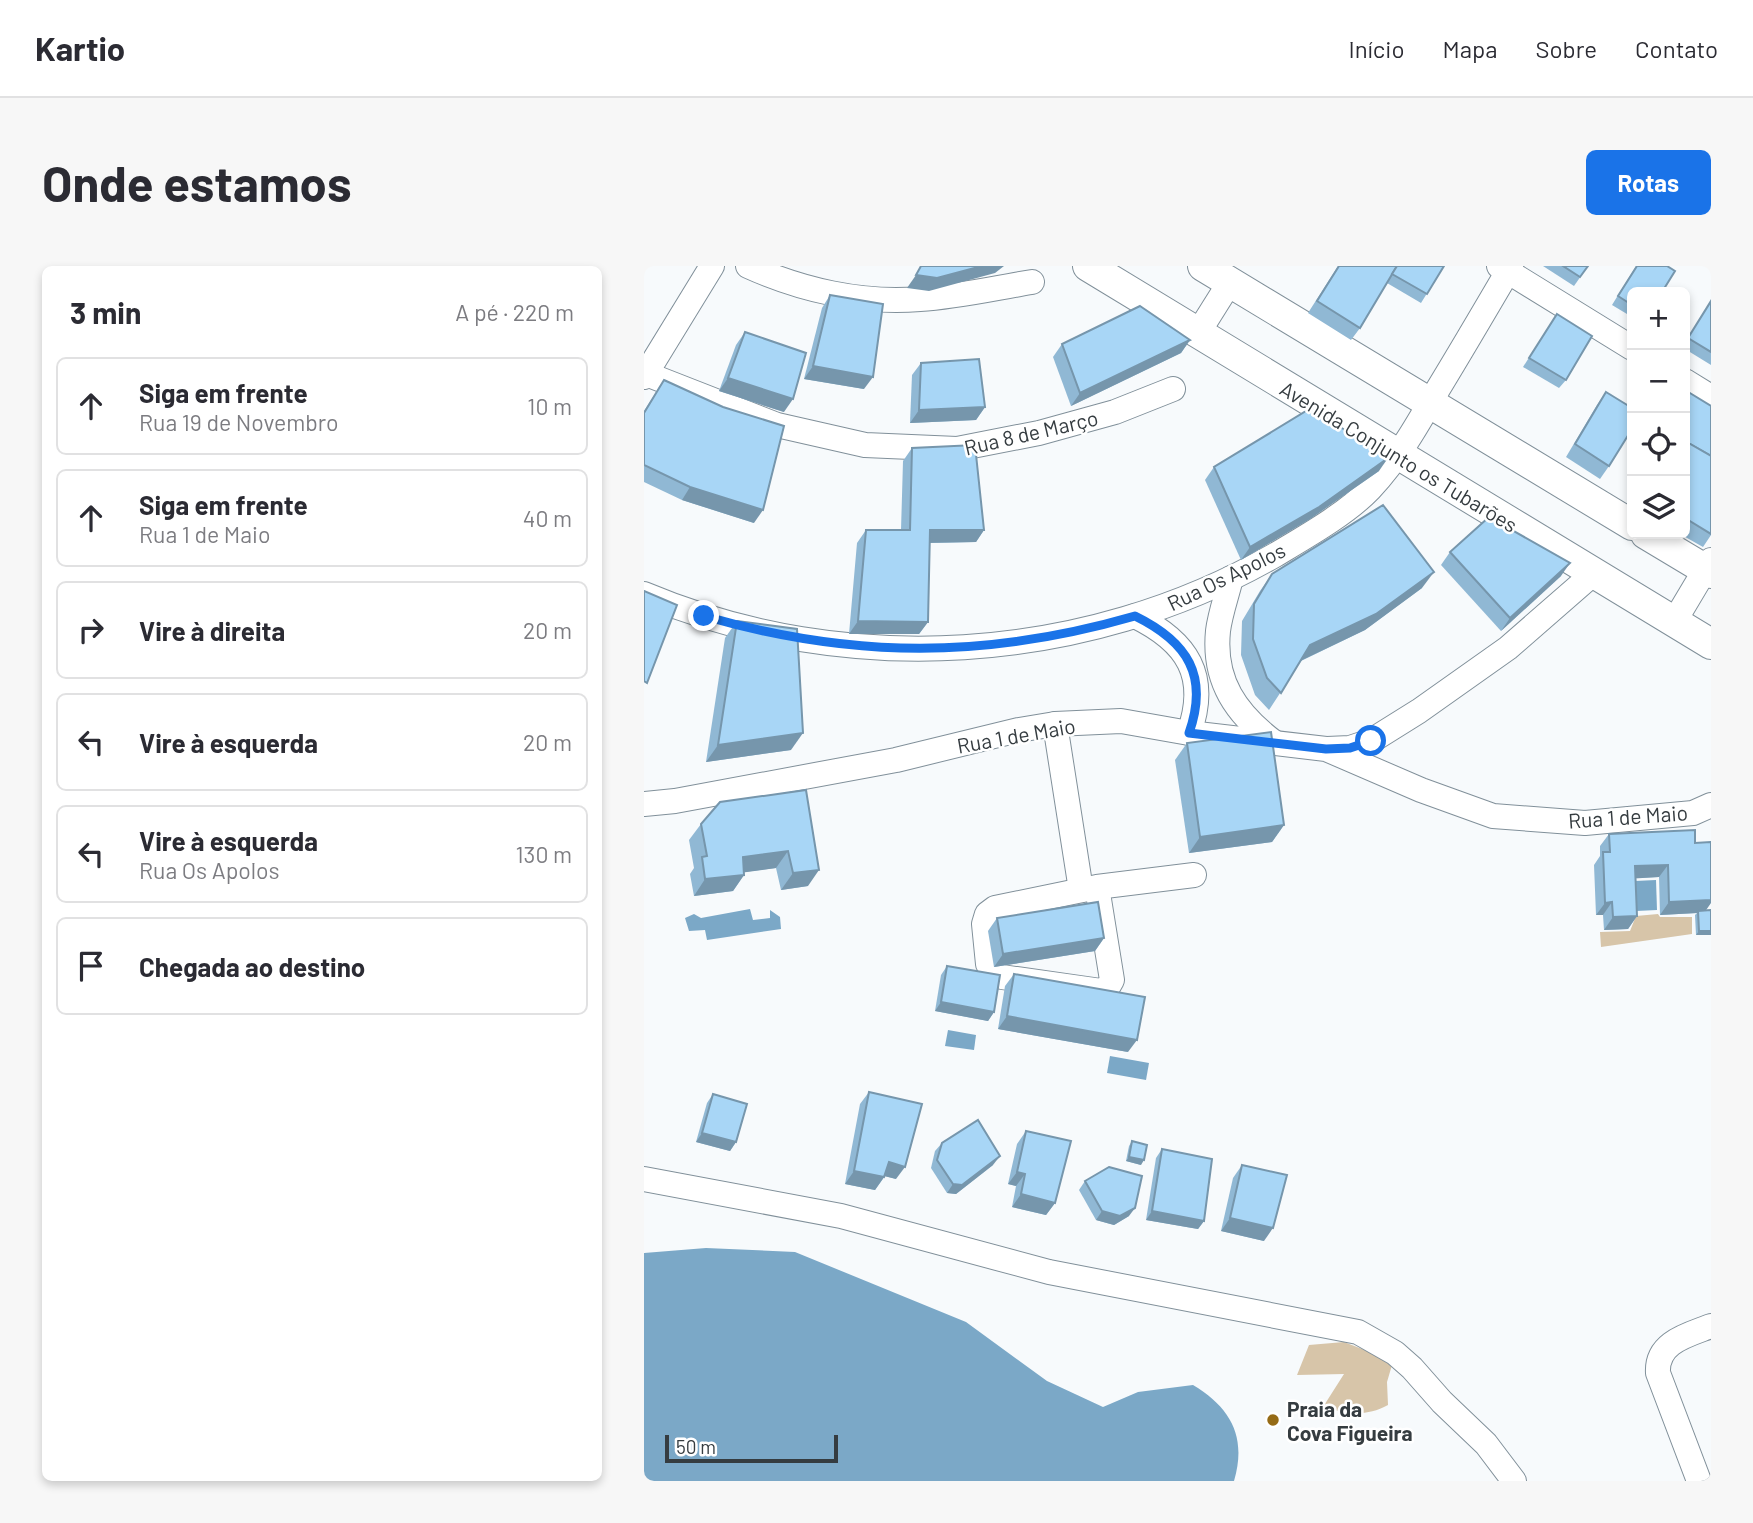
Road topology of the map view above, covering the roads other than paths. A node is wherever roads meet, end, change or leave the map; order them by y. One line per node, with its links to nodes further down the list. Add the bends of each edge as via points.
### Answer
1 (712, 266): 10 (street)
2 (748, 266): 6 (street, via 775,278 855,298 919,299)
3 (1088, 266): 8 (street, Avenida Conjunto os Tubarões)
4 (1203, 266): 7 (street)
5 (1506, 268): 9 (street); 14 (street, Rua Os Apolos)
6 (1032, 282)
7 (1230, 282): 8 (street); 14 (street)
8 (1198, 333): 15 (street, Avenida Conjunto os Tubarões)
9 (1627, 345)
10 (645, 375): 12 (street, Rua 8 de Março, via 777,425 865,445 957,449 1039,433)
11 (1690, 384): 13 (street)
12 (1173, 390)
13 (1711, 397)
14 (1430, 403): 15 (street, Rua Os Apolos); 16 (street)
15 (1398, 456): 19 (street, Avenida Conjunto os Tubarões); 20 (street, Rua Os Apolos, via 1368,491 1342,511)
16 (1627, 522)
17 (1656, 539): 18 (street)
18 (1709, 567): 23 (street)
19 (1594, 573): 23 (street, Avenida Conjunto os Tubarões); 28 (street, via 1508,648 1419,711 1371,741)
20 (1231, 578): 22 (street, Rua Os Apolos); 27 (street, via 1218,629 1217,656 1223,682 1235,706)
21 (644, 594): 22 (street, Rua Os Apolos, via 747,628 833,644 887,648 1008,644)
22 (1135, 616): 26 (street, via 1158,627 1187,656 1198,694)
23 (1674, 622): 24 (street, Avenida Conjunto os Tubarões)
24 (1711, 644)
25 (1055, 724): 26 (street, Rua 1 de Maio, via 1121,721); 29 (street, Rua 1 de Maio, via 896,760); 32 (street)
26 (1189, 733): 27 (street, Rua 1 de Maio)
27 (1275, 743): 28 (street, Rua 1 de Maio)
28 (1326, 749): 30 (street, Rua 1 de Maio, via 1493,816 1584,823 1693,813)
29 (644, 804)
30 (1711, 805)
31 (1194, 875): 32 (street)
32 (1089, 889): 32 (street, via 995,908 987,914 988,964 993,973 1101,991 1108,987 1112,980)
33 (644, 1179): 35 (street, via 841,1216 1049,1272 1359,1332 1412,1368 1486,1444)
34 (1711, 1326): 36 (street, via 1675,1340 1658,1364)
35 (1514, 1481)
36 (1699, 1481)

